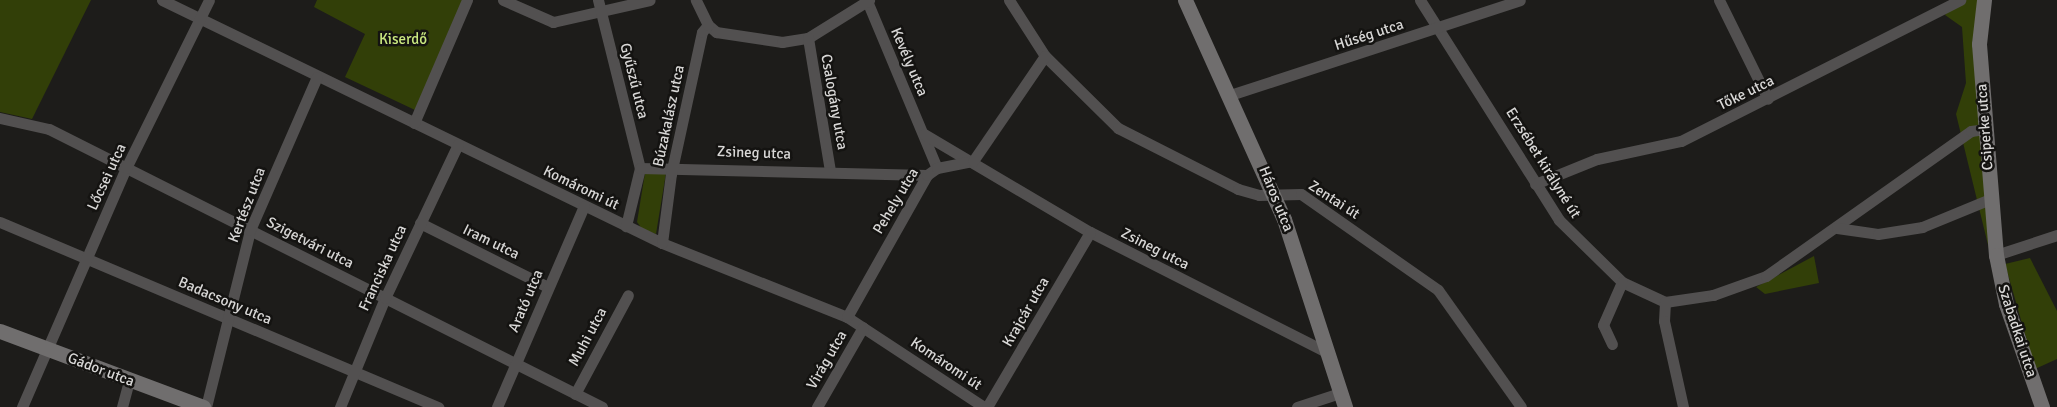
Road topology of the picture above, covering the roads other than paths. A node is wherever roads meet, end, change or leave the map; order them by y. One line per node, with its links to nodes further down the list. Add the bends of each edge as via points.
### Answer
1 (162, 0): 17 (street, Komáromi út)
2 (209, 0): 17 (street, Lőcsei utca)
3 (466, 0): 26 (street)
4 (503, 0): 16 (street, via 553,22)
5 (598, 0): 16 (street, Gyűszű utca)
6 (650, 0): 16 (street)
7 (696, 0): 18 (street)
8 (1009, 0): 21 (street, Zentai út)
9 (1185, 0): 23 (street, Háros utca)
10 (1420, 0): 19 (street, Erzsébet királyné út)
11 (1520, 0): 19 (street, Hűség utca)
12 (1719, 0): 24 (street)
13 (1960, 0): 24 (street, Tőke utca)
14 (1984, 0): 27 (street, Csiperke utca, via 1979,31)
15 (868, 1): 20 (street); 28 (street, Kevély utca)
16 (601, 13): 33 (street, Gyűszű utca)
17 (200, 19): 22 (street, Komáromi út); 32 (street, Lőcsei utca)
18 (708, 25): 20 (street, via 716,32 758,41); 31 (street, Búzakalász utca, via 702,32)
19 (1435, 29): 23 (street, Hűség utca); 36 (street, Erzsébet királyné út, via 1490,104)
20 (808, 38): 34 (street, Csalogány utca)
21 (1045, 56): 30 (street); 37 (street, Zentai út, via 1118,128 1146,146 1238,190)
22 (317, 77): 26 (street, Komáromi út); 44 (street, Kertész utca)
23 (1227, 96): 37 (street, Háros utca)
24 (1768, 98): 36 (street, Tőke utca, via 1681,141 1597,159)
25 (0, 118): 32 (street, Szigetvári utca, via 49,129)
26 (414, 123): 29 (street, Komáromi út)
27 (1986, 129): 38 (street, Csiperke utca); 43 (street, via 1971,131)
28 (924, 134): 30 (street); 35 (street, Kevély utca)
29 (458, 144): 39 (street, Komáromi út); 41 (street, Franciska utca)
30 (973, 161): 35 (street, Pehely utca); 45 (street, Zsineg utca)
31 (675, 167): 33 (street, Zsineg utca); 34 (street, Zsineg utca); 47 (street, Búzakalász utca)
32 (126, 168): 44 (street, Szigetvári utca); 49 (street, Lőcsei utca)
33 (640, 168): 42 (street, Gyűszű utca)
34 (830, 171): 35 (street, Zsineg utca)
35 (932, 171): 55 (street, Pehely utca)
36 (1535, 184): 50 (street, Erzsébet királyné út, via 1576,240)
37 (1275, 194): 61 (street, Háros utca); 77 (street, Zentai út, via 1301,194 1438,290)
38 (1990, 199): 43 (street, via 1922,227 1878,234); 48 (street, Csiperke utca)
39 (584, 206): 42 (street, Komáromi út); 51 (street, Arató utca)
40 (0, 222): 49 (street, Badacsony utca)
41 (420, 223): 51 (street, Iram utca); 53 (street, Franciska utca)
42 (626, 226): 47 (street, Komáromi út)
43 (1837, 228): 54 (street, via 1750,282 1713,294)
44 (250, 230): 53 (street, Szigetvári utca); 56 (street, Kertész utca)
45 (1090, 232): 61 (street, Zsineg utca); 75 (street, Krajcár utca)
46 (2057, 235): 48 (street)
47 (662, 243): 55 (street, Komáromi út)
48 (1996, 254): 79 (street, Szabadkai utca, via 2006,304)
49 (86, 257): 56 (street, Badacsony utca); 60 (street, Lőcsei utca)
50 (1622, 282): 54 (street, Erzsébet királyné út); 59 (street, via 1603,325)
51 (548, 287): 62 (street, Arató utca)
52 (628, 295): 65 (street, Muhi utca)
53 (385, 298): 62 (street, Szigetvári utca); 63 (street, Franciska utca)
54 (1665, 302): 78 (street, via 1664,321)
55 (847, 317): 57 (street, Komáromi út)
56 (228, 318): 63 (street, Badacsony utca); 69 (street, Kertész utca)
57 (863, 327): 74 (street, Virág utca); 75 (street, Komáromi út)
58 (0, 331): 60 (street, Gádor utca)
59 (1612, 344)
60 (47, 350): 64 (street, Gádor utca); 67 (street, Lőcsei utca)
61 (1329, 353): 66 (street, Háros utca)
62 (515, 365): 65 (street, Szigetvári utca); 72 (street, Arató utca)
63 (354, 373): 70 (street, Franciska utca); 71 (street, Badacsony utca)
64 (129, 381): 68 (street); 69 (street, Gádor utca)
65 (575, 394): 73 (street, Szigetvári utca)
66 (1342, 400): 76 (street)
67 (22, 407)
68 (122, 407)
69 (204, 407)
70 (340, 407)
71 (438, 407)
72 (497, 407)
73 (602, 407)
74 (817, 407)
75 (985, 407)
76 (1298, 407)
77 (1521, 407)
78 (1683, 407)
79 (2042, 407)

